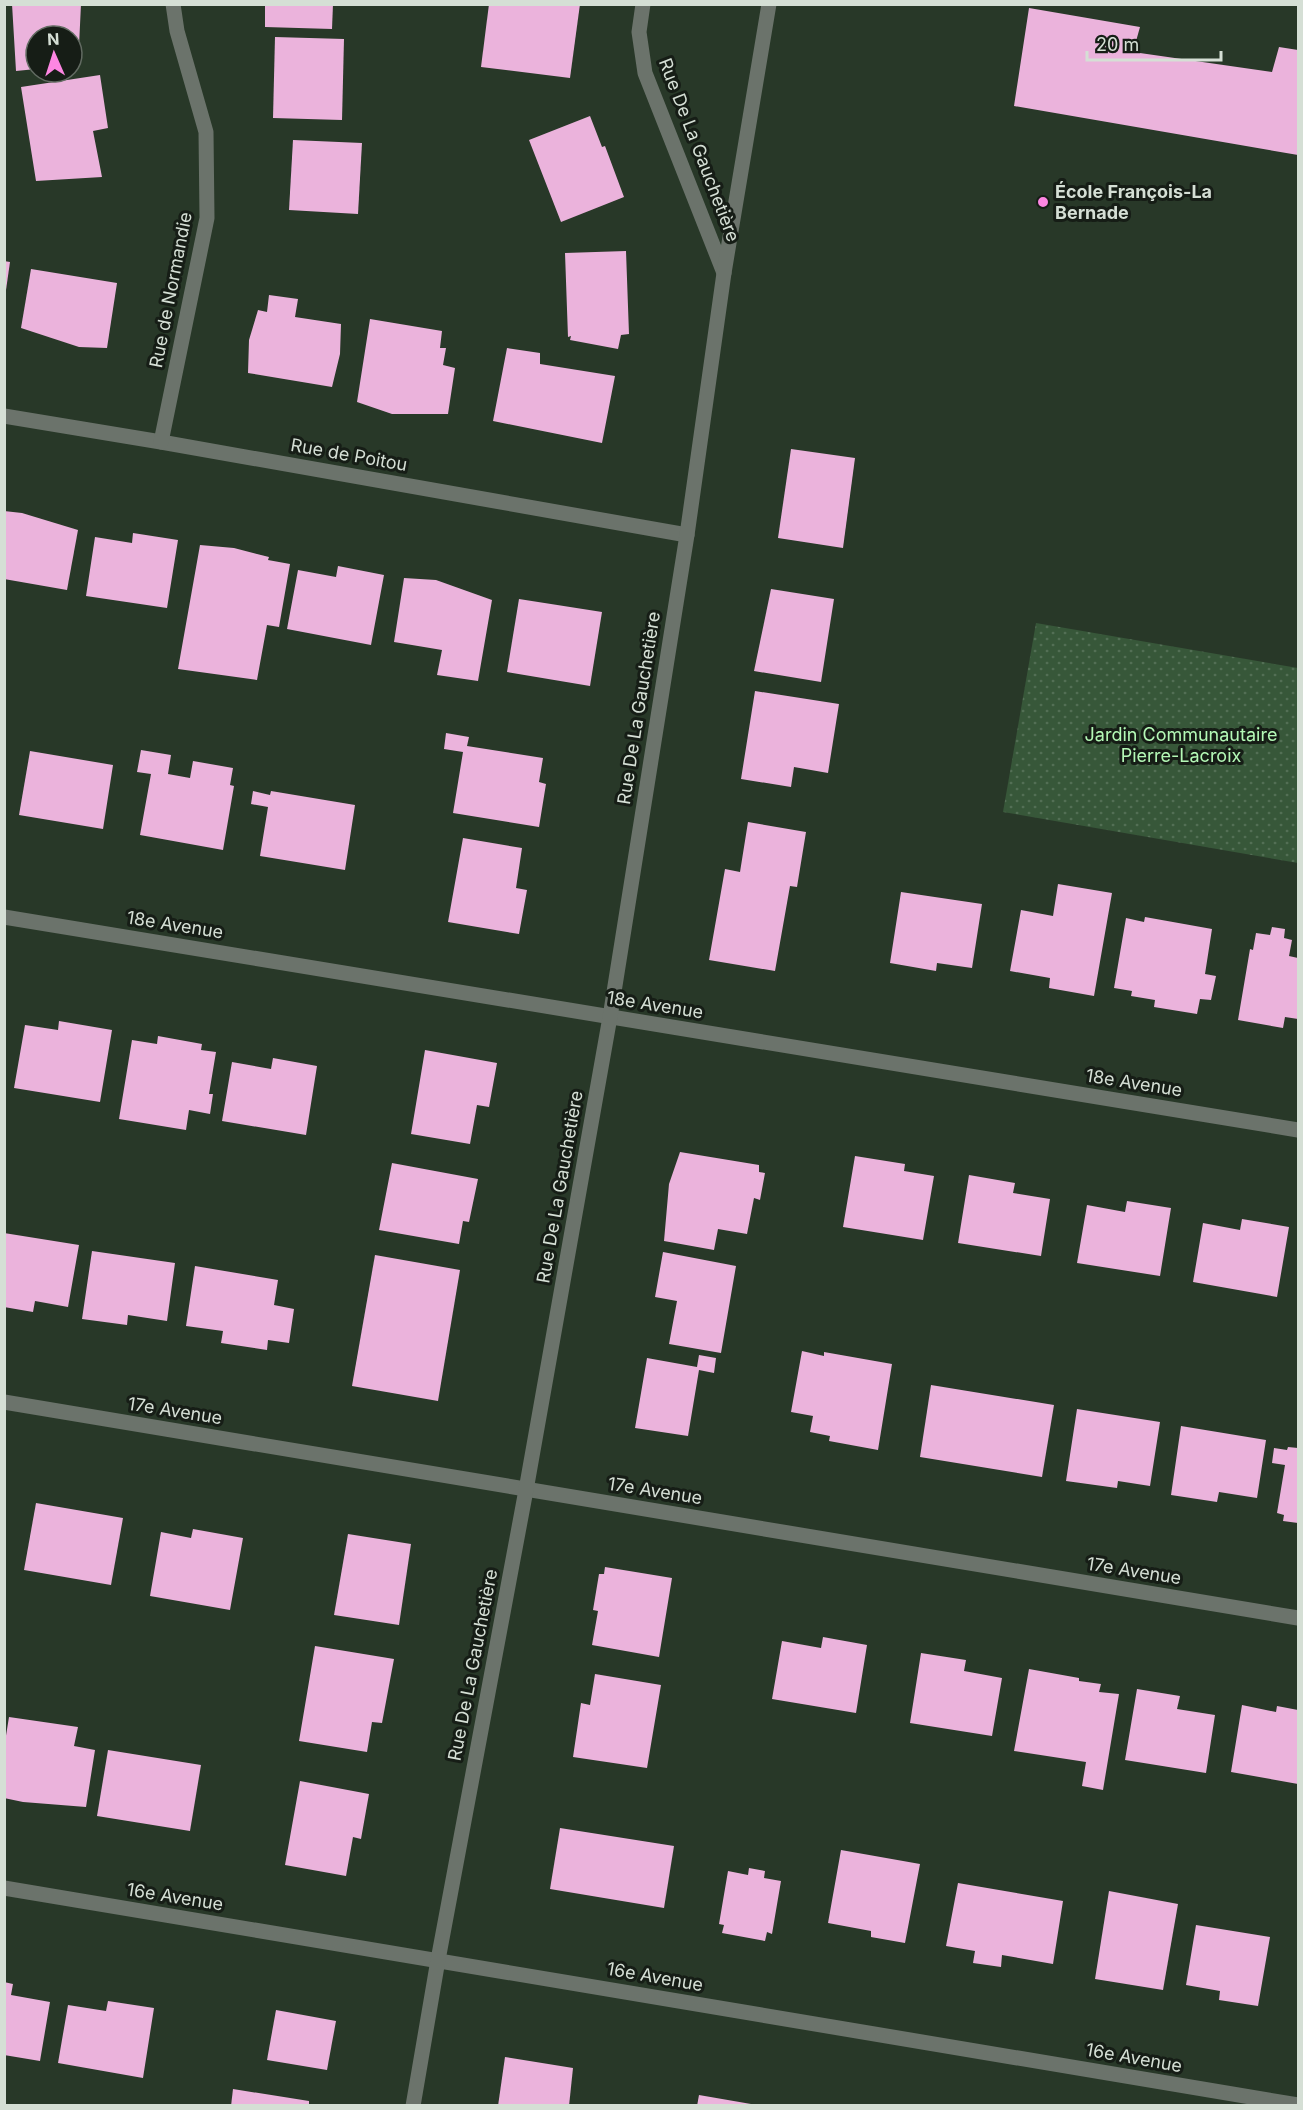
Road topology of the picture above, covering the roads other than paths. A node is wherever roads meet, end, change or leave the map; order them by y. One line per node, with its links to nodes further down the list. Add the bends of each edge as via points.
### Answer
1 (173, 4): 6 (street, Rue de Normandie, via 206,132 207,218)
2 (643, 4): 4 (street, Rue De La Gauchetière, via 639,32 645,74)
3 (769, 4): 4 (street, Rue De La Gauchetière)
4 (724, 273): 7 (street, Rue De La Gauchetière)
5 (4, 417): 6 (street, Rue de Poitou)
6 (161, 442): 7 (street, Rue de Poitou)
7 (687, 535): 9 (street, Rue De La Gauchetière)
8 (4, 917): 9 (street, 18e Avenue)
9 (610, 1017): 10 (street, 18e Avenue); 12 (street, Rue De La Gauchetière)
10 (1299, 1130)
11 (4, 1402): 12 (street, 17e Avenue)
12 (526, 1490): 13 (street, 17e Avenue); 15 (street, Rue De La Gauchetière)
13 (1299, 1618)
14 (4, 1888): 15 (street, 16e Avenue)
15 (438, 1960): 16 (street, 16e Avenue); 17 (street, Rue De La Gauchetière)
16 (1299, 2105)
17 (413, 2106)

